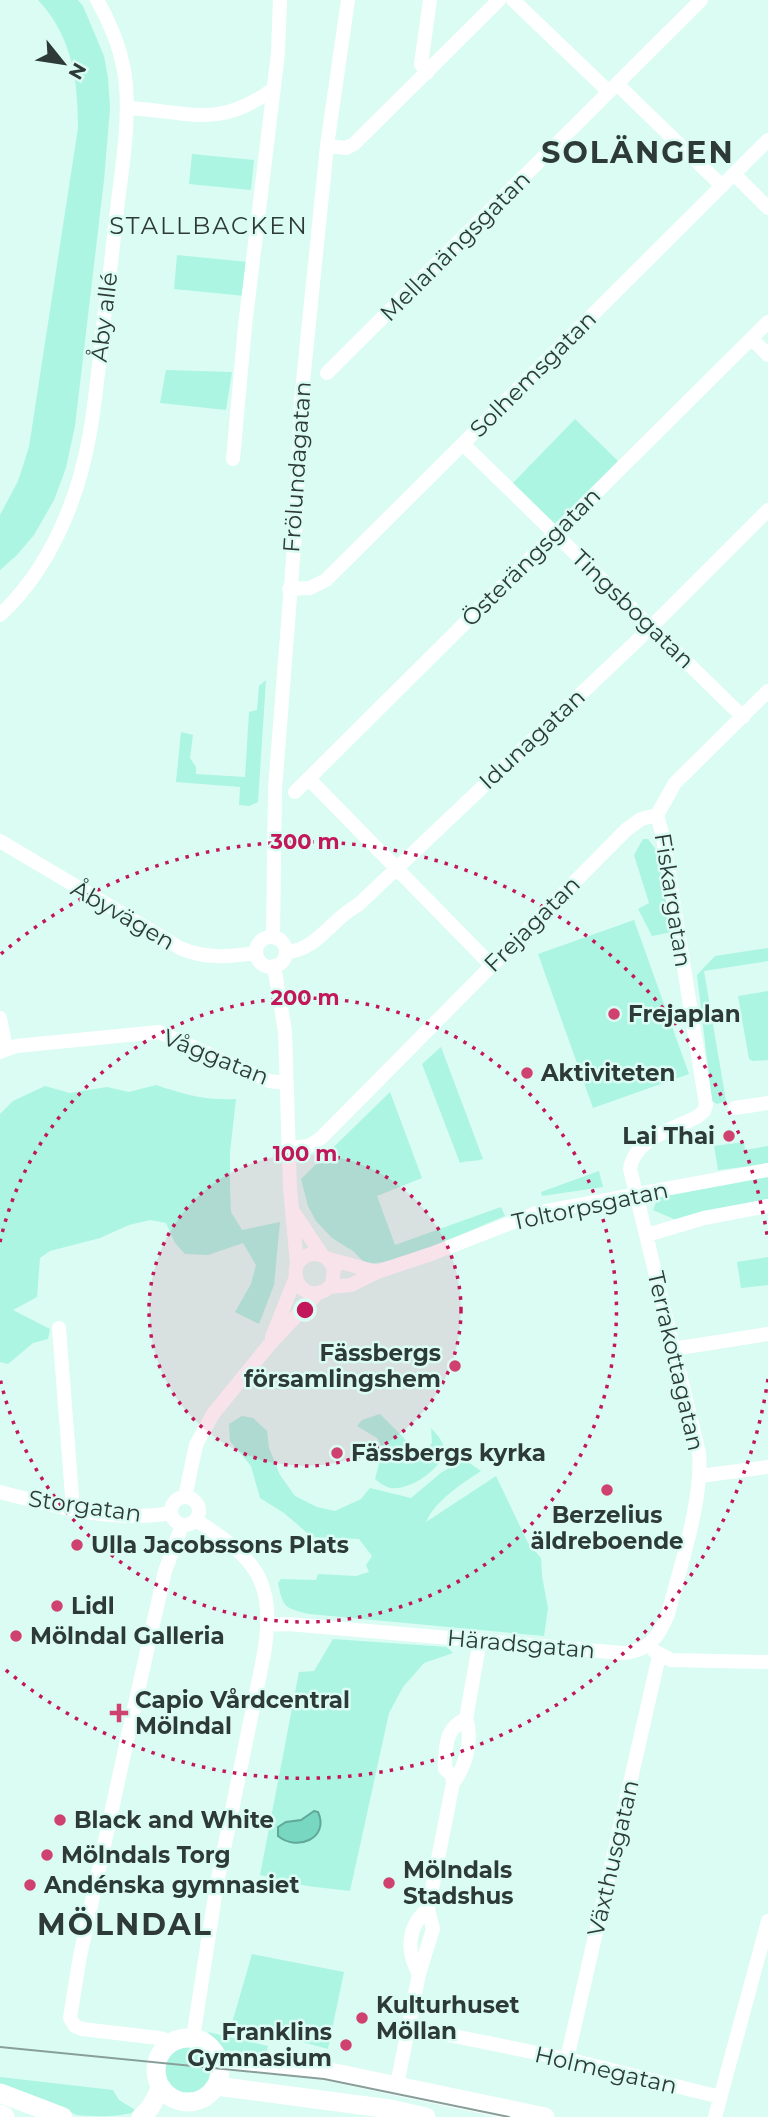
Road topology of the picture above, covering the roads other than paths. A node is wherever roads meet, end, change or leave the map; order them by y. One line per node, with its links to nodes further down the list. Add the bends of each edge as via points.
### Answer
1 (97, 0): 11 (street, Åby allé, via 121,55)
2 (280, 0): 10 (street)
3 (348, 0): 13 (street, Frölundagatan)
4 (430, 0): 8 (street, via 421,64)
5 (499, 0): 8 (street)
6 (513, 0): 9 (street)
7 (701, 0): 9 (street, Mellanängsgatan)
8 (426, 73): 13 (street, via 354,144)
9 (613, 88): 15 (street); 20 (street, Mellanängsgatan)
10 (273, 89): 11 (street, via 254,103 216,116); 22 (street)
11 (127, 108): 26 (street, Åby allé, via 85,460 58,534 26,586)
12 (768, 140): 14 (street, Solhemsgatan)
13 (327, 146): 25 (street, Frölundagatan, via 303,376)
14 (734, 174): 15 (street, Solhemsgatan); 16 (street)
15 (722, 186): 21 (street, Solhemsgatan)
16 (768, 208)
17 (768, 322): 18 (street, Österängsgatan)
18 (752, 339): 19 (street); 24 (street, Österängsgatan)
19 (768, 355)
20 (327, 373)
21 (463, 444): 24 (street, Tingsbogatan); 25 (street, Solhemsgatan, via 326,580 310,589)
22 (233, 459)
23 (768, 510): 27 (street, Idunagatan)
24 (555, 533): 27 (street, Tingsbogatan); 30 (street, Österängsgatan)
25 (289, 589): 35 (street, Frölundagatan, via 275,789)
26 (0, 615)
27 (651, 627): 29 (street, Tingsbogatan); 34 (street, Idunagatan)
28 (768, 691): 29 (street)
29 (743, 717): 32 (street, via 675,783)
30 (309, 779): 31 (street, Österängsgatan); 34 (street)
31 (295, 792)
32 (657, 815): 38 (street, Frejagatan, via 626,830); 47 (street, Fiskargatan, via 706,1105 701,1114 649,1140 636,1152 630,1169)
33 (0, 841): 37 (street, Åbyvägen, via 193,954)
34 (396, 867): 36 (street, Idunagatan, via 321,936 302,949); 38 (street)
35 (273, 937): 36 (street, via 282,942); 37 (street, via 261,941)
36 (286, 952): 39 (street)
37 (256, 953): 39 (street, via 262,964)
38 (491, 965): 45 (street, Frejagatan, via 315,1143)
39 (274, 967): 42 (street, via 285,1031)
40 (0, 1018): 41 (street)
41 (3, 1050): 42 (street, Våggatan, via 159,1032 254,1076)
42 (286, 1083): 45 (street)
43 (768, 1103): 44 (street)
44 (735, 1108)
45 (289, 1148): 49 (street)
46 (768, 1170): 47 (street, Toltorpsgatan)
47 (635, 1194): 50 (street, Terrakottagatan); 53 (street, Toltorpsgatan, via 536,1213)
48 (768, 1206): 50 (street)
49 (292, 1210): 51 (street); 52 (street)
50 (647, 1235): 58 (street, Terrakottagatan)
51 (326, 1257): 52 (street, via 308,1255); 53 (street); 54 (street, via 335,1273)
52 (296, 1271): 54 (street, via 303,1290); 57 (street)
53 (377, 1272): 54 (street, Toltorpsgatan, via 351,1285)
54 (324, 1290): 57 (street)
55 (59, 1328): 63 (street)
56 (768, 1334): 58 (street)
57 (269, 1345): 62 (street, via 202,1432)
58 (673, 1349): 60 (street, Terrakottagatan, via 699,1453)
59 (768, 1467): 60 (street)
60 (700, 1476): 68 (street, Terrakottagatan, via 668,1614)
61 (0, 1492): 63 (street, Storgatan)
62 (185, 1497): 64 (street, via 173,1503); 65 (street, via 194,1500 199,1511)
63 (71, 1509): 64 (street, Storgatan)
64 (171, 1513): 65 (street, via 174,1520)
65 (189, 1522): 66 (street, via 243,1556 255,1570 264,1588); 76 (street, via 166,1571 80,1956 70,2020 82,2029 159,2038)
66 (267, 1625): 67 (street, Häradsgatan); 75 (street, via 217,1883)
67 (480, 1640): 68 (street, Häradsgatan, via 622,1653); 71 (street)
68 (648, 1646): 69 (street)
69 (659, 1656): 70 (street); 77 (street, Växthusgatan)
70 (768, 1662)
71 (466, 1719): 72 (street, via 469,1740); 72 (street, via 451,1728 448,1737 445,1769)
72 (453, 1783): 74 (street, via 428,1909 417,1918 409,1952 419,1974)
73 (768, 1921): 83 (street)
74 (409, 2026): 77 (street, Holmegatan); 79 (street)
75 (193, 2038): 76 (main road); 78 (main road, via 207,2043)
76 (168, 2044): 81 (main road, via 156,2063)
77 (566, 2059): 83 (street, Holmegatan)
78 (219, 2060): 79 (main road, via 311,2068); 80 (main road)
79 (397, 2085): 89 (main road)
80 (216, 2086): 84 (main road, via 200,2100); 88 (main road)
81 (161, 2088): 84 (main road); 86 (main road)
82 (0, 2093): 85 (main road)
83 (720, 2097): 90 (street)
84 (178, 2101): 87 (main road)
85 (63, 2117)
86 (141, 2117)
87 (159, 2117)
88 (426, 2117)
89 (545, 2117)
90 (715, 2117)

